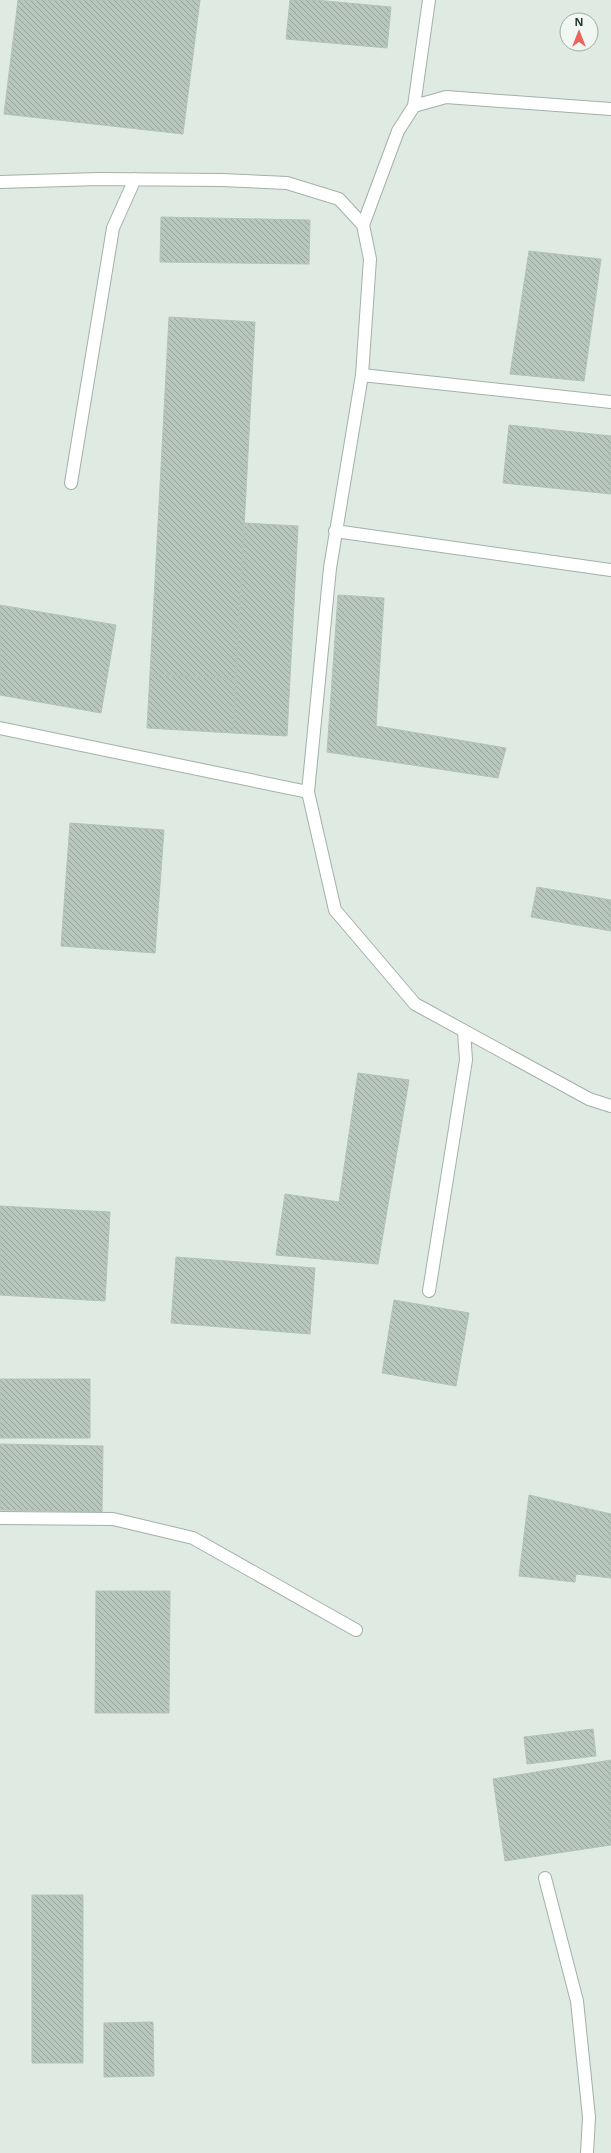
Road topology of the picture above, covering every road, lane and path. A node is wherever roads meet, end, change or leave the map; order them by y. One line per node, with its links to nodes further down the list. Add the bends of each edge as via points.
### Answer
1 (429, 0): 2 (street)
2 (414, 106): 3 (street, via 446,97); 6 (street, via 398,131)
3 (611, 109)
4 (135, 180): 5 (street); 6 (street, via 287,183 339,199); 9 (street, via 113,228)
5 (0, 182)
6 (363, 225): 7 (street, via 370,259)
7 (362, 375): 8 (street); 10 (street)
8 (611, 402)
9 (71, 483)
10 (335, 531): 11 (street); 13 (street)
11 (611, 570)
12 (0, 728): 13 (street)
13 (308, 792): 14 (street, via 335,910 415,1004)
14 (464, 1031): 15 (street, via 589,1099); 16 (street, via 466,1060)
15 (611, 1106)
16 (429, 1291)
17 (0, 1518): 18 (street, via 113,1518 193,1538)
18 (356, 1630)
19 (545, 1878): 20 (street, via 577,2001 589,2117)
20 (587, 2153)

